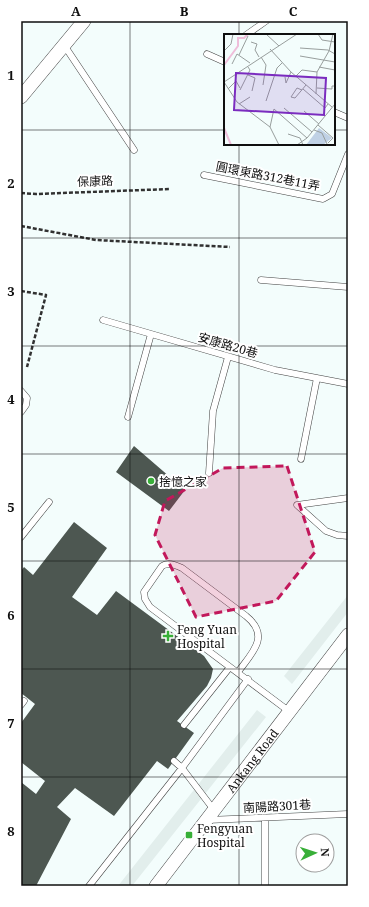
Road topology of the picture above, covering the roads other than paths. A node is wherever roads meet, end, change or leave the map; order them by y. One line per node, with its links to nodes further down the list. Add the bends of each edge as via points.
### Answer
1 (266, 21): 3 (lane)
2 (79, 23): 4 (street)
3 (247, 34)
4 (64, 45): 7 (street); 10 (lane)
5 (207, 54): 6 (lane)
6 (224, 62)
7 (22, 94)
8 (335, 112): 9 (lane)
9 (348, 118)
10 (134, 150)
11 (348, 154): 12 (lane, 圓環東路312巷11弄, via 332,194 322,199)
12 (204, 175)
13 (261, 280): 14 (lane)
14 (348, 287)
15 (103, 320): 16 (lane, 安康路20巷)
16 (151, 334): 17 (lane, 安康路20巷); 22 (lane)
17 (228, 357): 18 (lane, 安康路20巷); 24 (lane, via 214,411)
18 (317, 378): 19 (lane, 安康路20巷); 23 (lane)
19 (348, 384)
20 (22, 392): 21 (lane, via 27,398)
21 (21, 412)
22 (128, 417)
23 (301, 459)
24 (209, 474)
25 (348, 498): 27 (lane, via 297,505 326,531)
26 (49, 502): 28 (lane)
27 (348, 536)
28 (21, 537)
29 (348, 635): 33 (street, Ankang Road)
30 (230, 666): 31 (lane); 31 (lane, via 147,603 144,592 162,566 173,564 182,568 254,623 259,638 257,646); 34 (lane)
31 (238, 672): 32 (lane)
32 (248, 679): 33 (lane); 36 (lane)
33 (290, 712): 38 (street, Ankang Road)
34 (184, 725)
35 (174, 760): 36 (lane)
36 (182, 768): 38 (lane); 40 (lane)
37 (348, 814): 39 (lane, 南陽路301巷)
38 (211, 815): 39 (lane, 南陽路301巷); 41 (street, Ankang Road)
39 (265, 818): 42 (lane)
40 (89, 886)
41 (156, 886)
42 (266, 886)

